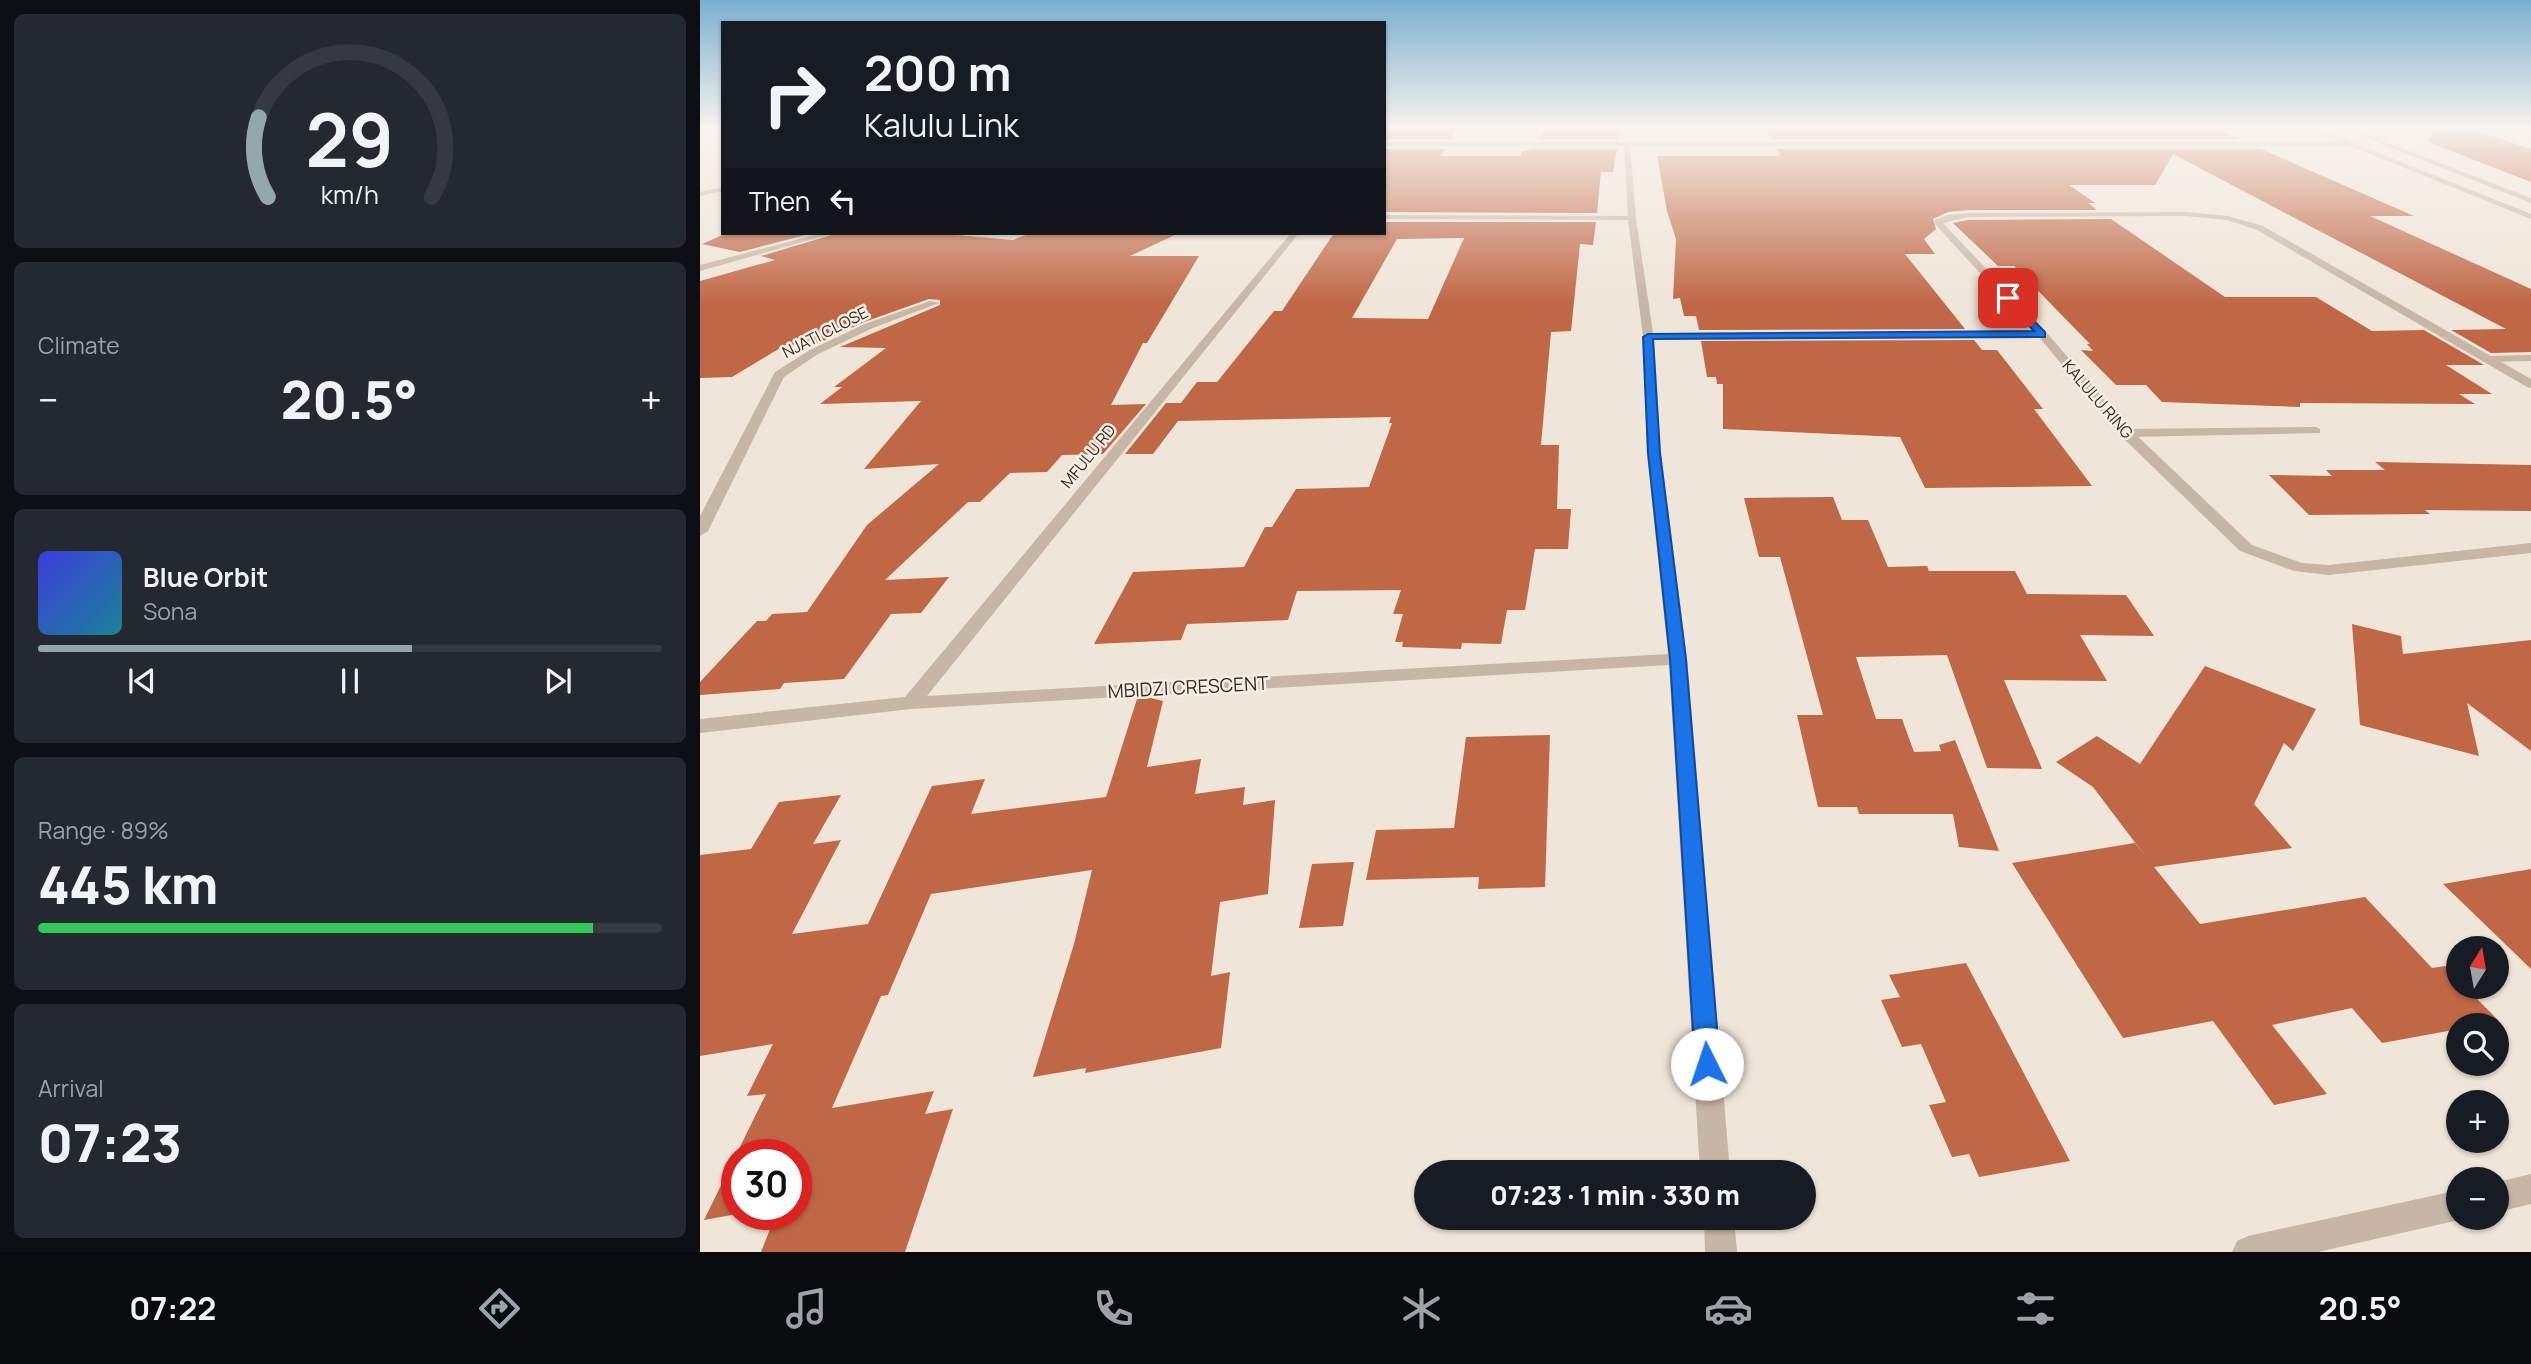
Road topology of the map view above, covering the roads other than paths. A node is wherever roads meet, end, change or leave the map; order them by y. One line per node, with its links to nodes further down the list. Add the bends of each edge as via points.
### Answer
1 (1630, 187): 8 (street)
2 (2456, 187): 9 (street)
3 (2496, 187): 6 (street)
4 (721, 189): 5 (street)
5 (700, 194)
6 (2531, 201)
7 (1386, 217): 8 (street)
8 (1632, 218): 15 (street)
9 (2531, 218)
10 (824, 235): 12 (street)
11 (1293, 235): 24 (street, MFULU RD)
12 (700, 268)
13 (934, 303): 21 (street, NJATI CLOSE, via 869,326 779,375)
14 (2042, 334): 15 (street); 17 (street, KALULU RING, via 1938,222 1968,215 2186,214 2240,220); 20 (street, KALULU RING)
15 (1648, 337): 23 (street, via 1654,453)
16 (2531, 358): 17 (lane)
17 (2488, 359): 18 (street, KALULU RING)
18 (2531, 384)
19 (2316, 431): 20 (lane)
20 (2126, 433): 22 (street, KALULU RING, via 2246,548 2300,568 2329,570)
21 (700, 531)
22 (2531, 548)
23 (1678, 659): 24 (street, MBIDZI CRESCENT); 26 (street)
24 (911, 703): 25 (street, MBIDZI CRESCENT)
25 (700, 726)
26 (1714, 1160)
27 (2531, 1189): 28 (street)
28 (2509, 1194)
29 (2446, 1208): 32 (street)
30 (1720, 1230): 31 (street)
31 (1721, 1252)
32 (2248, 1252)

